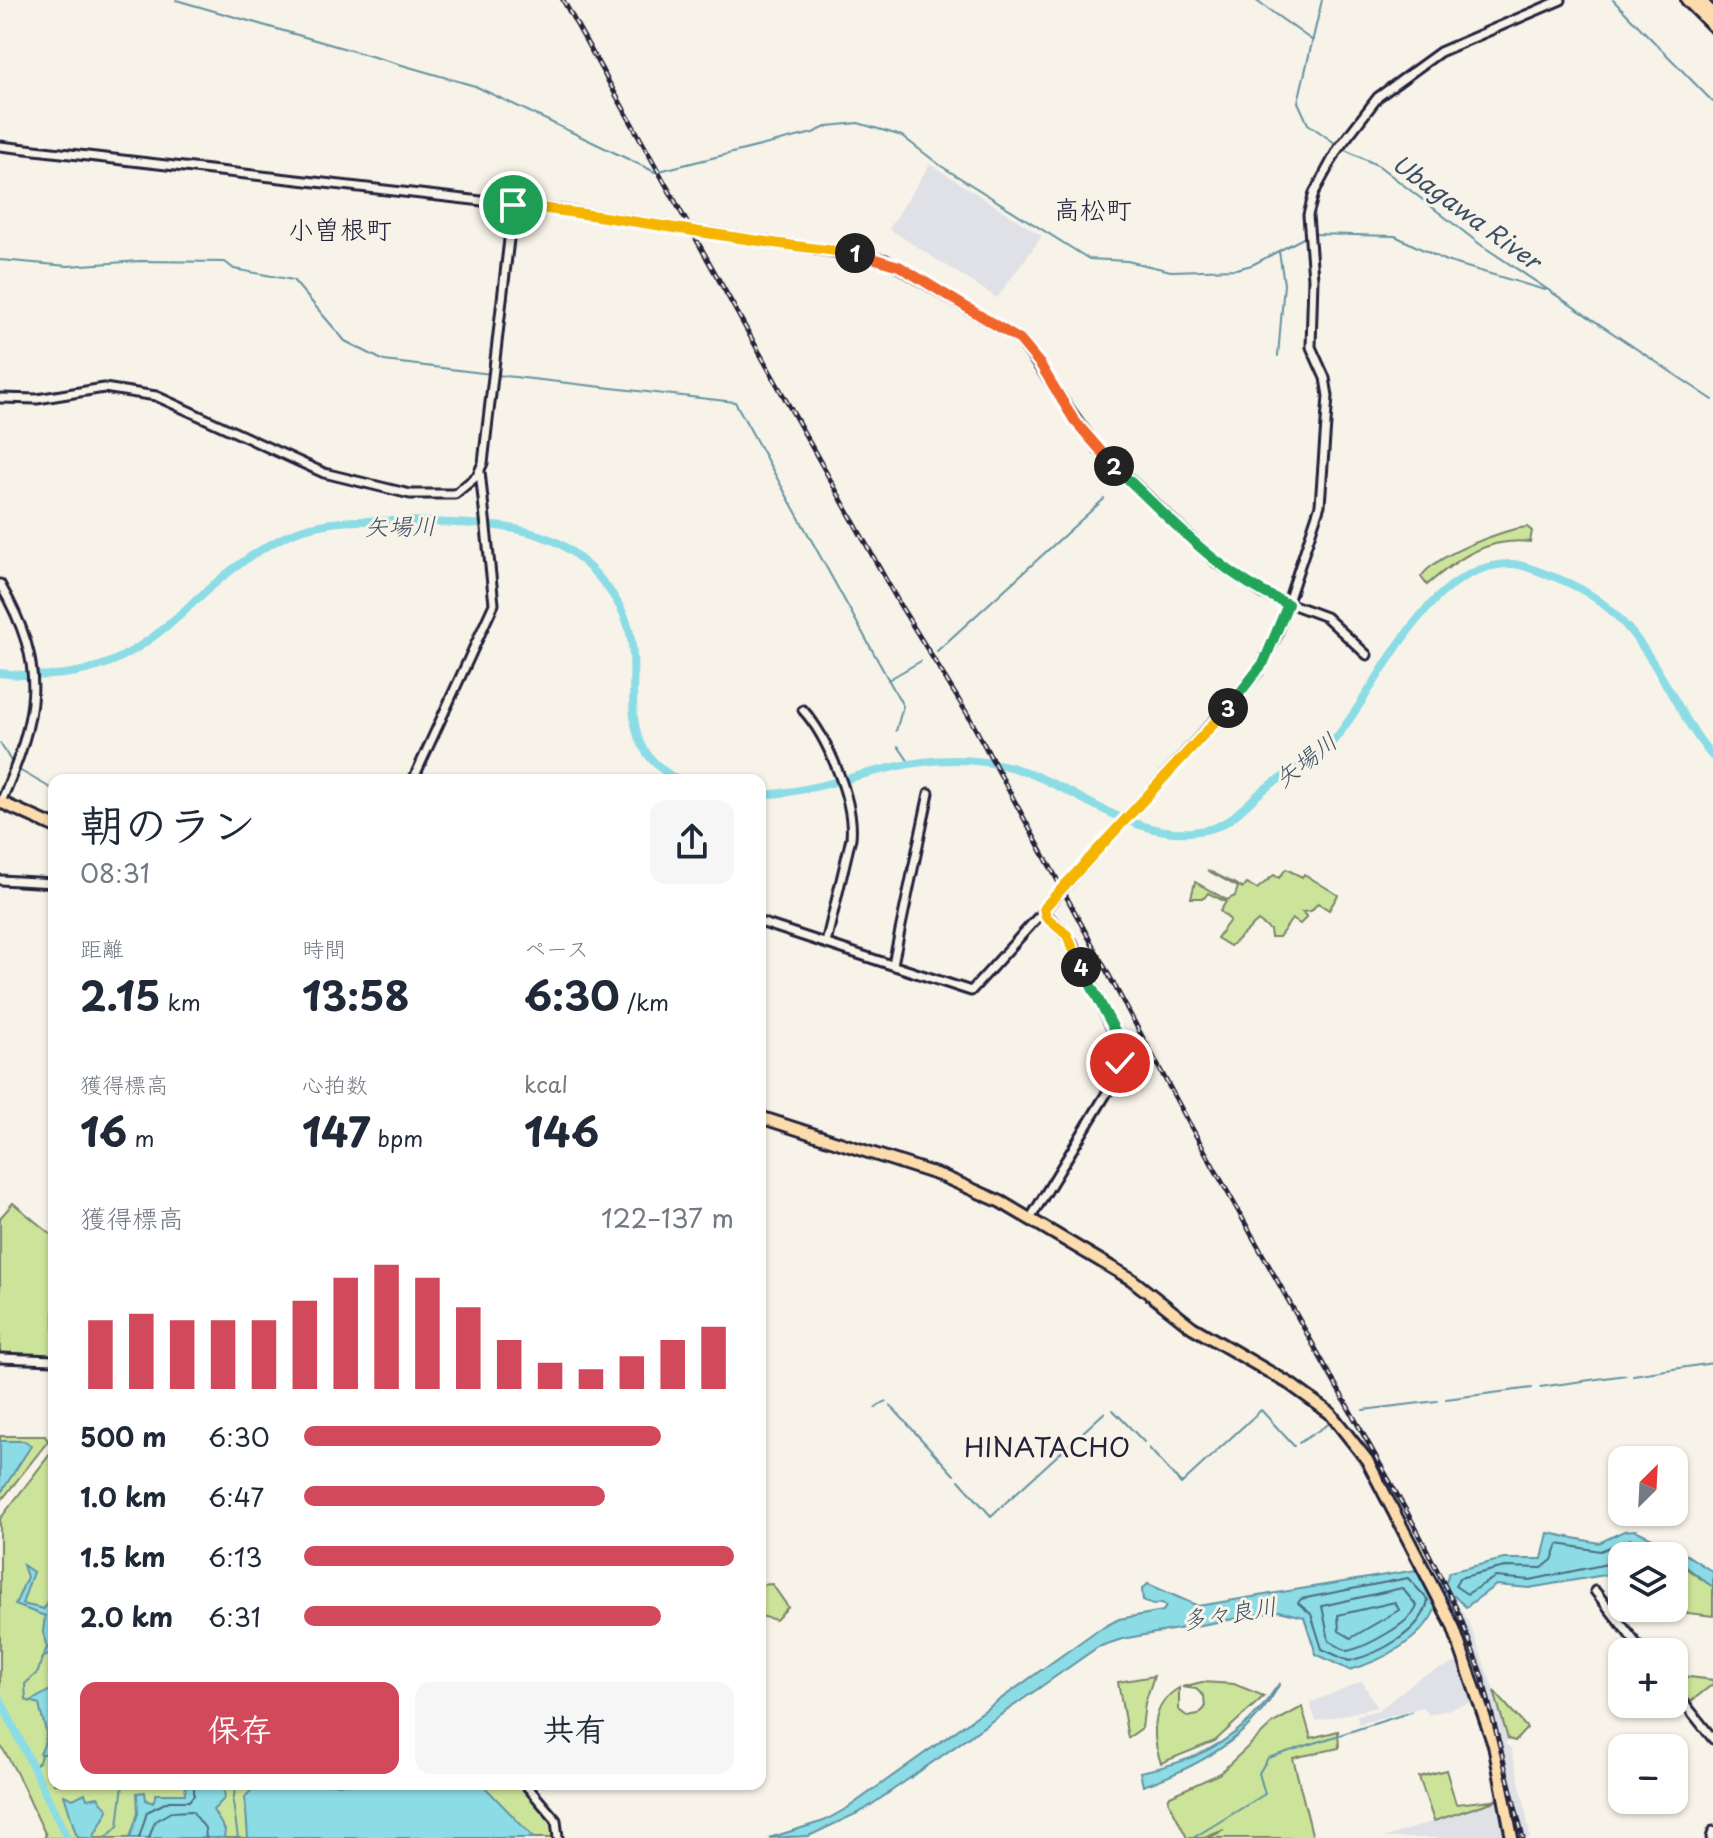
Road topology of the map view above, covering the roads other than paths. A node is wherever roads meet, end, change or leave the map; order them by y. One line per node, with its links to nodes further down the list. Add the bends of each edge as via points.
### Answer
1 (1561, 0): 11 (street, via 1440,52 1378,97 1340,146 1314,193 1308,212 1311,347 1327,385 1327,426 1320,505)
2 (1687, 0): 5 (highway)
3 (1700, 0): 4 (highway)
4 (1713, 14)
5 (1713, 26)
6 (0, 146): 7 (street)
7 (513, 205): 9 (street); 11 (street, via 860,254 899,266 1020,340 1074,420 1112,464 1216,562)
8 (0, 398): 9 (street, via 37,399 104,388 156,396 324,473 410,494 455,494)
9 (480, 471): 14 (street, via 495,596)
10 (0, 584): 16 (street, via 31,652 32,692 22,750)
11 (1288, 604): 12 (street, via 1326,617); 25 (street, via 1273,645 1250,683 1043,911 1069,937 1122,1046 1117,1075)
12 (1367, 655)
13 (803, 710): 22 (street, via 819,728 852,821)
14 (416, 774)
15 (929, 793): 23 (street)
16 (0, 802): 17 (highway)
17 (48, 823)
18 (0, 880): 19 (street)
19 (48, 883)
20 (1038, 917): 23 (street, via 971,991)
21 (766, 924): 22 (street)
22 (826, 943): 23 (street)
23 (893, 964)
24 (766, 1119): 25 (highway, via 959,1182)
25 (1030, 1219): 35 (highway, via 1131,1279 1192,1327 1330,1413 1365,1458 1443,1603 1494,1745)
26 (0, 1358): 27 (street)
27 (48, 1360)
28 (1595, 1591): 29 (street)
29 (1632, 1638)
30 (1688, 1708): 31 (street)
31 (1713, 1739)
32 (530, 1790): 34 (street, via 556,1820)
33 (1713, 1831): 36 (street)
34 (558, 1838)
35 (1512, 1838)
36 (1711, 1838)

